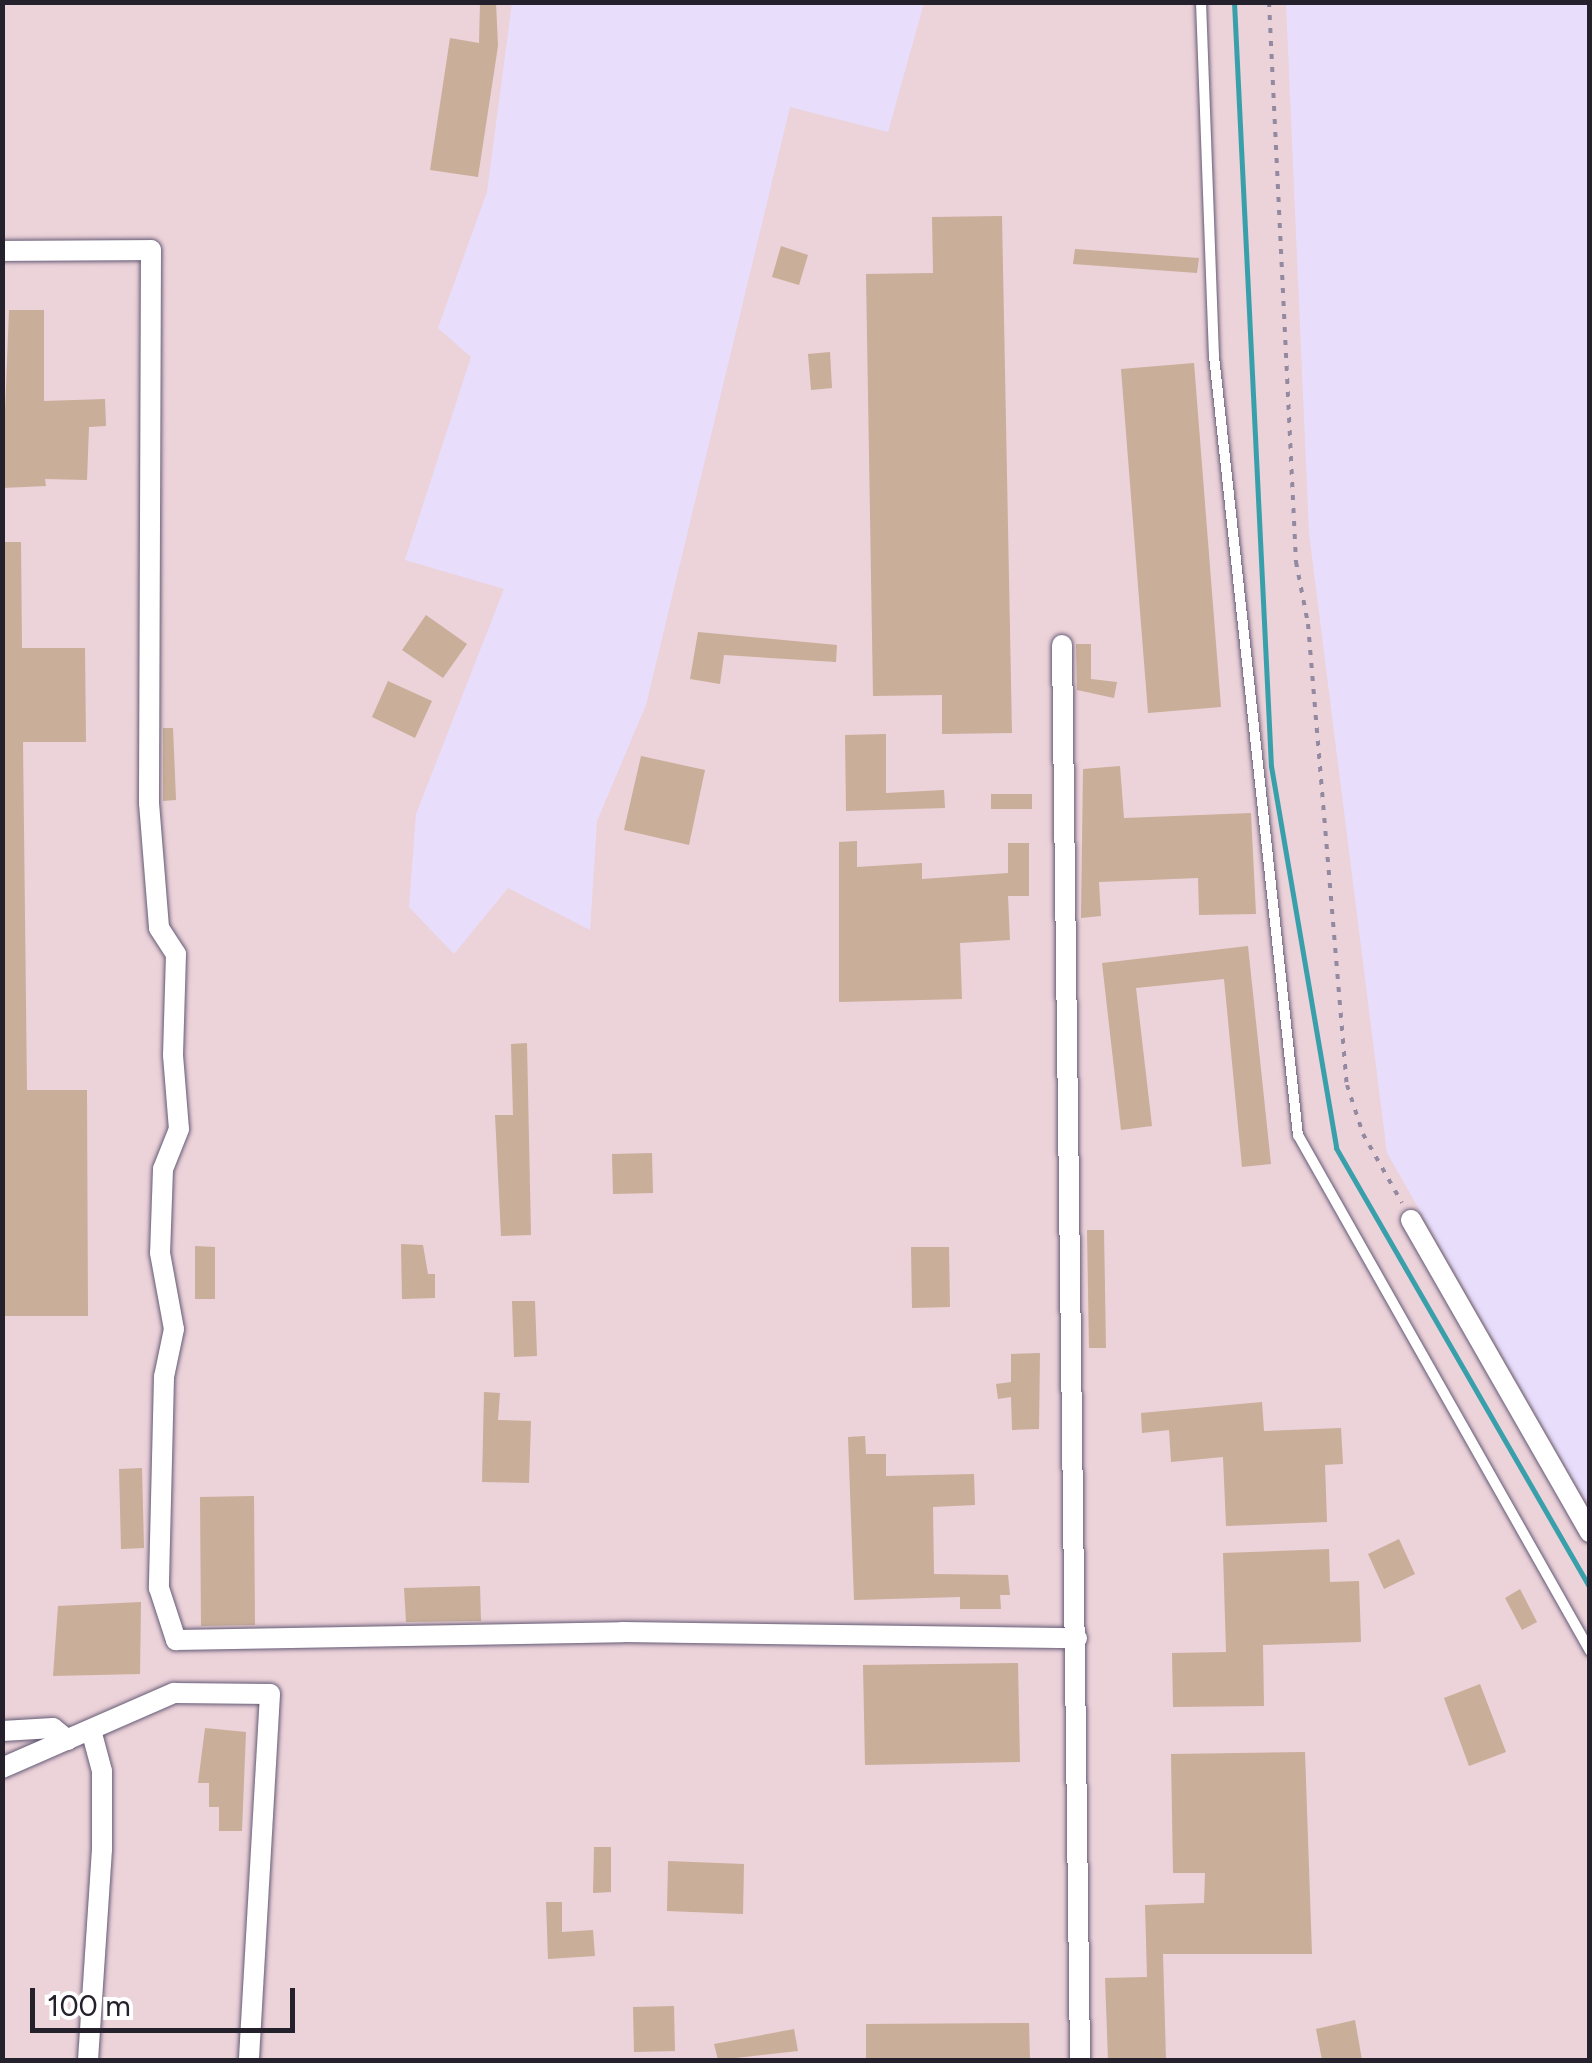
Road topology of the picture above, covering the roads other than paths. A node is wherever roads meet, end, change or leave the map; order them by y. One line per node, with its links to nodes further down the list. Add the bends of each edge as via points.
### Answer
1 (1201, 2): 7 (lane, via 1214,356 1298,1136)
2 (2, 251): 6 (street, via 151,250 149,803 159,928 176,954 179,1129 164,1169 160,1253 174,1329 164,1377 160,1588 176,1640 622,1632)
3 (1062, 645): 6 (street)
4 (1411, 1220): 5 (street)
5 (1590, 1532)
6 (1077, 1638): 14 (street)
7 (1590, 1652)
8 (91, 1730): 10 (street); 12 (street, via 102,1770 102,1849); 13 (street, via 174,1693 270,1694)
9 (2, 1732): 10 (street, via 53,1728)
10 (68, 1740): 11 (street)
11 (2, 1768)
12 (88, 2060)
13 (249, 2060)
14 (1080, 2060)

